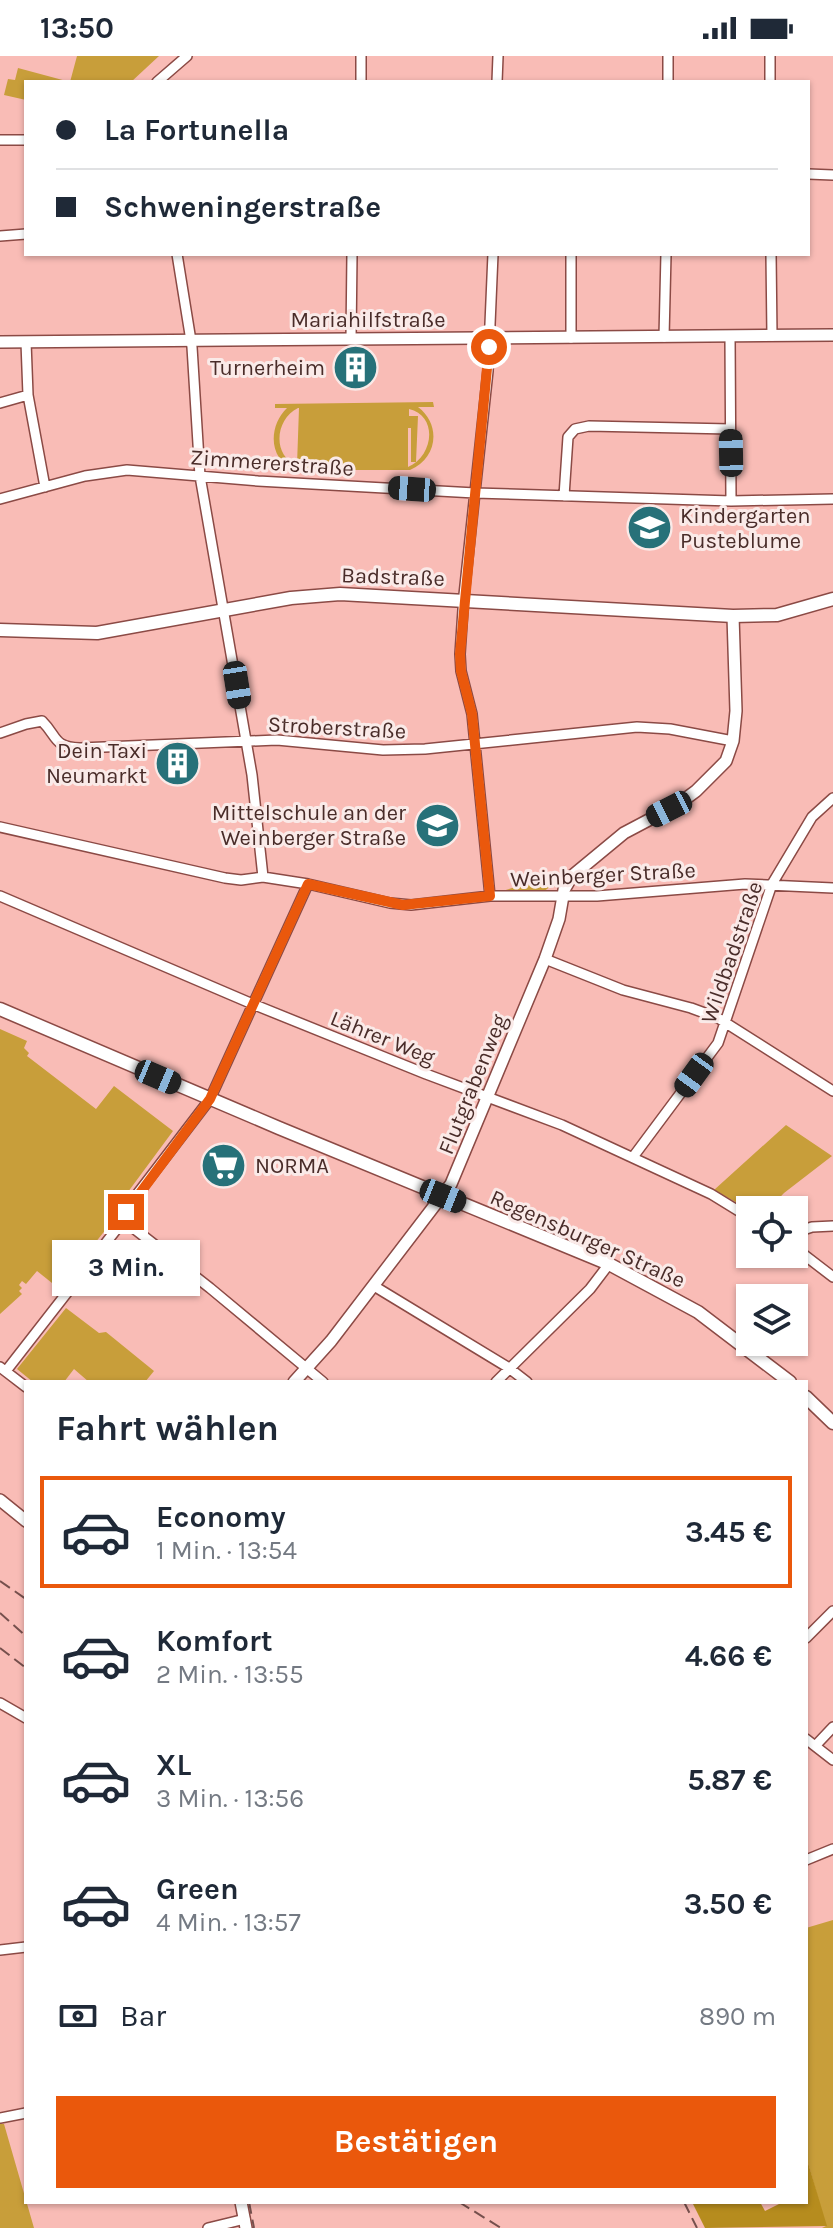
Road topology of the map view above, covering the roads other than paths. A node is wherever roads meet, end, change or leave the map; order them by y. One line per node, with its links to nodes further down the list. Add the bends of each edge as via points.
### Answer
1 (187, 56): 6 (street)
2 (361, 56): 7 (street)
3 (498, 56): 8 (street)
4 (668, 56): 9 (street)
5 (770, 56): 10 (street)
6 (159, 80)
7 (361, 80)
8 (497, 80)
9 (668, 80)
10 (770, 80)
11 (0, 140): 12 (street)
12 (24, 140)
13 (810, 174): 14 (street)
14 (833, 175)
15 (24, 234): 16 (street)
16 (0, 236)
17 (177, 256): 30 (street)
18 (352, 256): 28 (street)
19 (493, 256): 29 (street)
20 (571, 256): 27 (street)
21 (666, 256): 25 (street)
22 (771, 256): 24 (street)
23 (833, 335): 24 (street, Mariahilfstraße)
24 (772, 336): 26 (street, Mariahilfstraße)
25 (664, 337): 26 (street, Mariahilfstraße); 27 (street, Mariahilfstraße)
26 (730, 337): 35 (street)
27 (571, 338): 29 (street, Mariahilfstraße)
28 (351, 339): 29 (street, Mariahilfstraße); 30 (street, Mariahilfstraße)
29 (490, 339): 38 (street)
30 (191, 341): 32 (street, Mariahilfstraße); 36 (street)
31 (0, 342): 32 (street, Mariahilfstraße)
32 (26, 342): 33 (street)
33 (28, 395): 34 (street); 37 (street)
34 (0, 403)
35 (730, 429): 39 (street, via 575,429 568,437); 42 (street)
36 (200, 476): 37 (street, Zimmererstraße, via 127,470); 38 (street, Zimmererstraße); 45 (street)
37 (45, 487): 40 (street, Zimmererstraße)
38 (475, 493): 39 (street, Zimmererstraße); 43 (street)
39 (564, 496): 42 (street, Zimmererstraße)
40 (0, 499)
41 (833, 499): 42 (street, Zimmererstraße)
42 (731, 501)
43 (464, 599): 45 (main road, Badstraße, via 323,594); 46 (main road, Badstraße); 51 (street, via 461,671)
44 (833, 599): 46 (main road, Badstraße, via 777,615)
45 (224, 611): 47 (main road, Badstraße, via 97,633); 49 (street)
46 (733, 616): 50 (street)
47 (0, 630)
48 (0, 733): 49 (street, Stroberstraße, via 42,721 66,748)
49 (246, 741): 51 (street, Stroberstraße, via 383,750); 54 (street)
50 (733, 741): 51 (street, Stroberstraße, via 637,727); 60 (street, via 726,761 696,791 613,840 572,876)
51 (475, 743): 59 (street)
52 (833, 798): 56 (street, Wildbadstraße, via 812,817)
53 (0, 827): 54 (street, Weinberger Straße, via 233,880)
54 (263, 877): 55 (street, Weinberger Straße)
55 (308, 884): 59 (street, Weinberger Straße, via 403,905); 62 (street)
56 (772, 884): 57 (street, Weinberger Straße); 60 (street, Weinberger Straße); 64 (street, Wildbadstraße)
57 (833, 888)
58 (0, 896): 62 (street, Lährer Weg)
59 (490, 896): 60 (street, Weinberger Straße)
60 (563, 896): 61 (street, Flutgrabenweg)
61 (545, 959): 64 (street); 66 (street, Flutgrabenweg)
62 (255, 1005): 66 (street, Lährer Weg); 67 (street)
63 (0, 1009): 67 (main road, Regensburger Straße)
64 (726, 1023): 65 (street); 68 (street, Wildbadstraße, via 718,1043)
65 (833, 1091)
66 (489, 1096): 68 (street, Lährer Weg); 69 (street, Flutgrabenweg)
67 (210, 1099): 69 (main road, Regensburger Straße); 71 (street)
68 (633, 1157): 70 (street, Lährer Weg)
69 (443, 1196): 75 (main road, Regensburger Straße); 77 (street, Flutgrabenweg)
70 (736, 1209)
71 (123, 1220): 79 (street); 80 (street)
72 (833, 1226): 73 (street)
73 (808, 1228)
74 (808, 1258): 76 (street)
75 (609, 1264): 78 (street); 85 (main road, Regensburger Straße, via 698,1312)
76 (833, 1277)
77 (374, 1286): 78 (street); 80 (street, Flutgrabenweg)
78 (509, 1368): 83 (street); 84 (street)
79 (3, 1369): 86 (street)
80 (306, 1369): 81 (street, Flutgrabenweg); 82 (street)
81 (296, 1380)
82 (320, 1380)
83 (498, 1380)
84 (524, 1380)
85 (788, 1380)
86 (24, 1385)
87 (808, 1403): 88 (main road)
88 (833, 1423)
89 (0, 1500): 90 (street)
90 (24, 1519)
91 (833, 1611): 92 (street)
92 (808, 1636)
93 (0, 1703): 94 (street)
94 (24, 1717)
95 (833, 1727): 97 (street)
96 (808, 1740): 97 (street)
97 (816, 1745): 98 (street)
98 (833, 1760)
99 (833, 1849): 100 (street)
100 (808, 1859)
101 (24, 1947): 102 (street)
102 (0, 1950)
103 (24, 2113): 104 (street)
104 (0, 2118)
105 (241, 2204): 106 (street)
106 (246, 2224): 107 (street)
107 (208, 2228)

